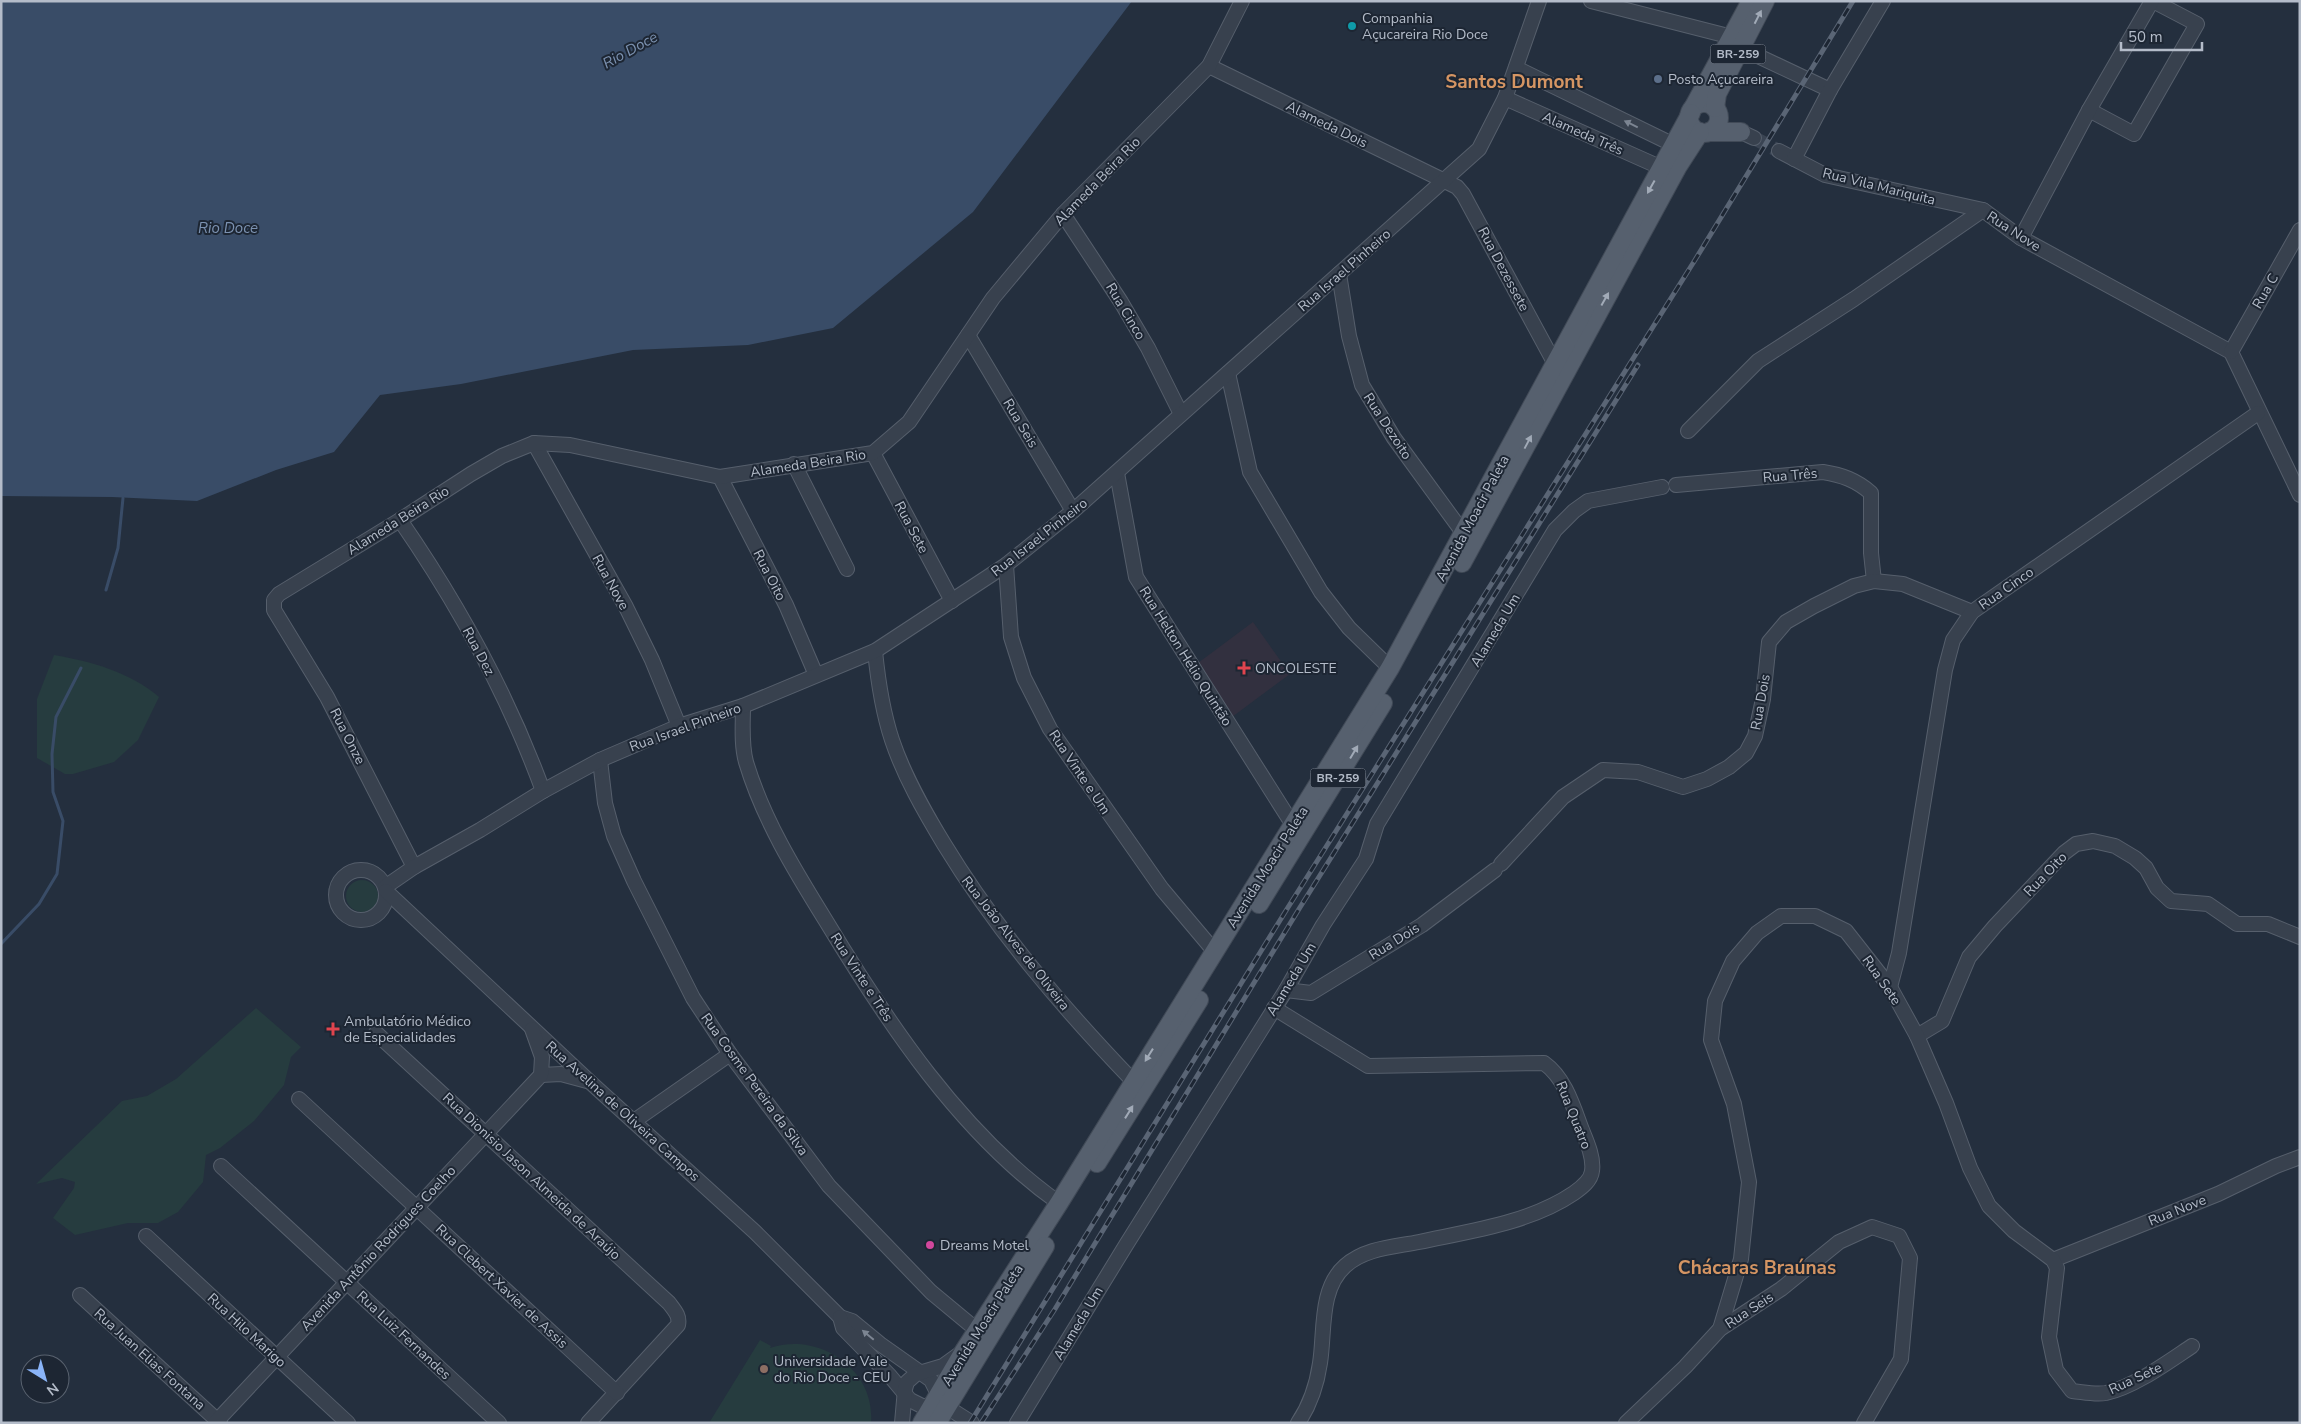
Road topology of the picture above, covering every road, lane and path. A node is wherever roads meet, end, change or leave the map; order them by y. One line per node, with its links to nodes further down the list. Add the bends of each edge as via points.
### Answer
1 (1242, 1): 9 (street, Alameda Beira Rio)
2 (1539, 1): 10 (street, Rua Israel Pinheiro)
3 (1591, 1): 8 (street)
4 (1751, 1): 8 (main road, Avenida Moacir Paleta / BR-259)
5 (1765, 1): 8 (main road, Avenida Moacir Paleta / BR-259, one-way to 5)
6 (1883, 1): 11 (street)
7 (2152, 1): 14 (street); 14 (street, via 2197,24 2134,134)
8 (1737, 43): 11 (street); 13 (main road, Avenida Moacir Paleta / BR-259, via 1717,94); 15 (main road, Avenida Moacir Paleta / BR-259)
9 (1209, 66): 21 (street, Alameda Dois); 23 (street, Alameda Beira Rio)
10 (1516, 68): 12 (street, Rua Israel Pinheiro); 17 (street, Alameda Três, one-way to 10)
11 (1830, 90): 19 (street)
12 (1505, 98): 20 (street, Alameda Três); 21 (street, Rua Israel Pinheiro, via 1479,149)
13 (1716, 110): 15 (main road, via 1702,103); 16 (main road, via 1719,121); 16 (main road, via 1728,123 1747,135 1726,130)
14 (2089, 110): 25 (street)
15 (1692, 111): 16 (main road, via 1692,127); 17 (main road, Avenida Moacir Paleta / BR-259)
16 (1705, 132): 95 (main road, Avenida Moacir Paleta / BR-259, one-way to 16, via 1350,757 1462,564 1678,166)
17 (1674, 145): 20 (main road, Avenida Moacir Paleta / BR-259)
18 (1779, 151): 19 (street, Rua Vila Mariquita)
19 (1794, 159): 22 (street, Rua Vila Mariquita, via 1825,175)
20 (1662, 168): 29 (main road, Avenida Moacir Paleta / BR-259, one-way to 29)
21 (1445, 182): 26 (street, Rua Israel Pinheiro); 29 (street, Rua Dezessete, via 1463,194)
22 (1983, 210): 25 (street, Rua Nove); 33 (street, Rua Nove, via 1758,361)
23 (1063, 214): 27 (street, Alameda Beira Rio, via 993,298); 32 (street, Rua Cinco, via 1121,302)
24 (2300, 230): 28 (street, Rua C)
25 (2021, 238): 28 (street, Rua Nove)
26 (1339, 274): 30 (street, Rua Israel Pinheiro); 44 (street, Rua Dezoito, via 1349,336 1362,385 1394,438)
27 (968, 335): 35 (street, Alameda Beira Rio, via 909,422); 42 (street, Rua Seis)
28 (2230, 352): 31 (street)
29 (1555, 364): 44 (main road, Avenida Moacir Paleta / BR-259)
30 (1228, 373): 32 (street, Rua Israel Pinheiro); 52 (street, via 1250,472 1321,592 1349,628)
31 (2258, 413): 41 (street); 50 (street, Rua Cinco)
32 (1181, 414): 37 (street, Rua Israel Pinheiro)
33 (1688, 431)
34 (534, 443): 38 (street, Alameda Beira Rio, via 570,445); 43 (street, Alameda Beira Rio, via 484,466); 55 (street, Rua Nove, via 626,607)
35 (873, 453): 36 (street, Alameda Beira Rio); 48 (street, Rua Sete)
36 (794, 464): 38 (street, Alameda Beira Rio); 46 (street)
37 (1116, 473): 42 (street, Rua Israel Pinheiro); 58 (street, Rua Helton Hélio Quintão, via 1136,577)
38 (720, 477): 53 (street, Rua Oito, via 786,605)
39 (1676, 485): 47 (street, Rua Três, via 1823,472 1859,482 1871,493)
40 (1662, 487): 66 (street, Alameda Um, via 1588,501 1555,530 1377,824 1366,859)
41 (2300, 495)
42 (1073, 511): 45 (street, Rua Israel Pinheiro)
43 (400, 520): 49 (street, Alameda Beira Rio, via 288,588 274,600); 57 (street, Rua Dez, via 420,548 488,667 524,738)
44 (1464, 534): 52 (main road, Avenida Moacir Paleta / BR-259)
45 (1006, 565): 48 (street, Rua Israel Pinheiro); 64 (street, Rua Vinte e Um, via 1011,637 1024,678 1050,729 1162,889)
46 (847, 569)
47 (1874, 581): 50 (street, Rua Dois, via 1902,584); 66 (street, Rua Dois, via 1854,586 1786,622 1770,642 1755,736 1746,753 1729,767 1708,779 1683,787 1638,772 1603,770 1563,797 1498,867 1422,924 1312,993)
48 (952, 602): 51 (street, Rua Israel Pinheiro)
49 (274, 610): 59 (street, Rua Onze, via 327,697)
50 (1972, 612): 65 (street, Rua Cinco, via 1953,640 1945,670)
51 (875, 650): 53 (street, Rua Israel Pinheiro); 73 (street, Rua João Alves de Oliveira, via 879,694 892,740 922,807 966,880 1026,960)
52 (1390, 668): 58 (main road, Avenida Moacir Paleta / BR-259)
53 (816, 675): 54 (street, Rua Israel Pinheiro)
54 (743, 706): 55 (street, Rua Israel Pinheiro); 80 (street, Rua Vinte e Três, via 746,761 759,796 797,874 850,963 941,1089 991,1144)
55 (679, 726): 56 (street, Rua Israel Pinheiro)
56 (600, 760): 57 (street, Rua Israel Pinheiro); 71 (street, Rua Cosme Pereira da Silva, via 605,803 622,854 693,998)
57 (543, 791): 59 (street, Rua Israel Pinheiro)
58 (1293, 825): 64 (main road, Avenida Moacir Paleta / BR-259)
59 (414, 867): 60 (street, Rua Israel Pinheiro)
60 (386, 889): 61 (street, Rua Avelina de Oliveira Campos); 62 (street, via 385,903); 62 (street, Rua Avelina de Oliveira Campos, via 376,874 358,870 343,877 336,888 338,906 350,918 370,919)
61 (403, 907): 62 (street, Rua Avelina de Oliveira Campos, via 391,906); 68 (street, Rua Avelina de Oliveira Campos)
62 (379, 913)
63 (2300, 937): 70 (street, Rua Oito, via 2268,924 2237,924 2208,904 2171,901 2162,895 2146,868 2135,858 2115,846 2094,841 2076,844 2064,853 1969,957 1942,1021)
64 (1215, 952): 73 (main road, Avenida Moacir Paleta / BR-259, one-way to 73)
65 (1890, 987): 70 (street, Rua Sete); 87 (street, Rua Sete, via 1846,931 1815,916 1781,916 1757,933 1733,961 1715,1001 1711,1040 1734,1104 1749,1182 1741,1259)
66 (1286, 990): 67 (street, Alameda Um)
67 (1274, 1008): 104 (street, Alameda Um); 105 (street, Rua Quatro, via 1368,1066 1544,1063 1556,1071 1566,1091 1589,1149 1592,1171 1585,1185 1564,1200 1538,1211 1453,1235 1376,1250 1355,1258 1343,1267 1332,1282 1316,1384)
68 (531, 1027): 72 (street, via 542,1057); 74 (street, Rua Avelina de Oliveira Campos)
69 (376, 1033): 77 (street, Rua Dionisio Jason Almeida de Araújo)
70 (1917, 1036): 83 (street, Rua Sete, via 1970,1168 1989,1206 2014,1231)
71 (730, 1054): 76 (street); 88 (street, Rua Cosme Pereira da Silva, via 830,1186 907,1268)
72 (541, 1075): 74 (street, via 562,1074); 77 (street, Avenida Antônio Rodrigues Coelho)
73 (1133, 1081): 80 (main road, Avenida Moacir Paleta / BR-259)
74 (590, 1082): 76 (street, Rua Avelina de Oliveira Campos)
75 (299, 1099): 81 (street, Rua Clebert Xavier de Assis)
76 (634, 1120): 86 (street, Rua Avelina de Oliveira Campos, via 755,1232)
77 (485, 1133): 81 (street, Avenida Antônio Rodrigues Coelho); 93 (street, Rua Dionisio Jason Almeida de Araújo, via 670,1303 679,1319 678,1325)
78 (2300, 1158): 83 (street, Rua Nove)
79 (221, 1166): 84 (street, Rua Luiz Fernandes)
80 (1059, 1203): 88 (main road, Avenida Moacir Paleta / BR-259)
81 (416, 1207): 84 (street, Avenida Antônio Rodrigues Coelho); 93 (street, Rua Clebert Xavier de Assis)
82 (146, 1236): 91 (street, Rua Hilo Marigo)
83 (2053, 1260): 89 (street, Rua Sete, via 2057,1268 2049,1337 2056,1370 2072,1390 2108,1393 2149,1374)
84 (346, 1282): 91 (street, Avenida Antônio Rodrigues Coelho); 98 (street, Rua Luiz Fernandes)
85 (80, 1295): 96 (street, Rua Juan Elias Fontana)
86 (840, 1317): 92 (street, Rua Avelina de Oliveira Campos, one-way to 86, via 852,1321); 94 (street, Rua Avelina de Oliveira Campos, via 844,1328)
87 (1720, 1329): 106 (street, Rua Seis, via 1686,1368); 107 (street, Rua Seis, via 1781,1289 1839,1242 1872,1227 1899,1236 1910,1258 1901,1359)
88 (978, 1331): 90 (main road, Avenida Moacir Paleta / BR-259)
89 (2192, 1346)
90 (964, 1352): 92 (street, via 944,1366); 95 (main road, Avenida Moacir Paleta / BR-259)
91 (276, 1357): 96 (street, Avenida Antônio Rodrigues Coelho); 97 (street, Rua Hilo Marigo)
92 (922, 1373): 94 (street, via 908,1382); 95 (street, Rua Avelina de Oliveira Campos, via 934,1384)
93 (617, 1393): 99 (street)
94 (905, 1393): 95 (street, Rua Avelina de Oliveira Campos, via 910,1400 922,1406); 100 (street)
95 (942, 1404): 101 (main road, Avenida Moacir Paleta / BR-259); 102 (main road, Avenida Moacir Paleta / BR-259); 103 (street)
96 (217, 1422)
97 (348, 1423)
98 (499, 1423)
99 (588, 1423)
100 (902, 1423)
101 (922, 1423)
102 (937, 1423)
103 (972, 1423)
104 (1017, 1423)
105 (1298, 1423)
106 (1626, 1423)
107 (1864, 1423)

